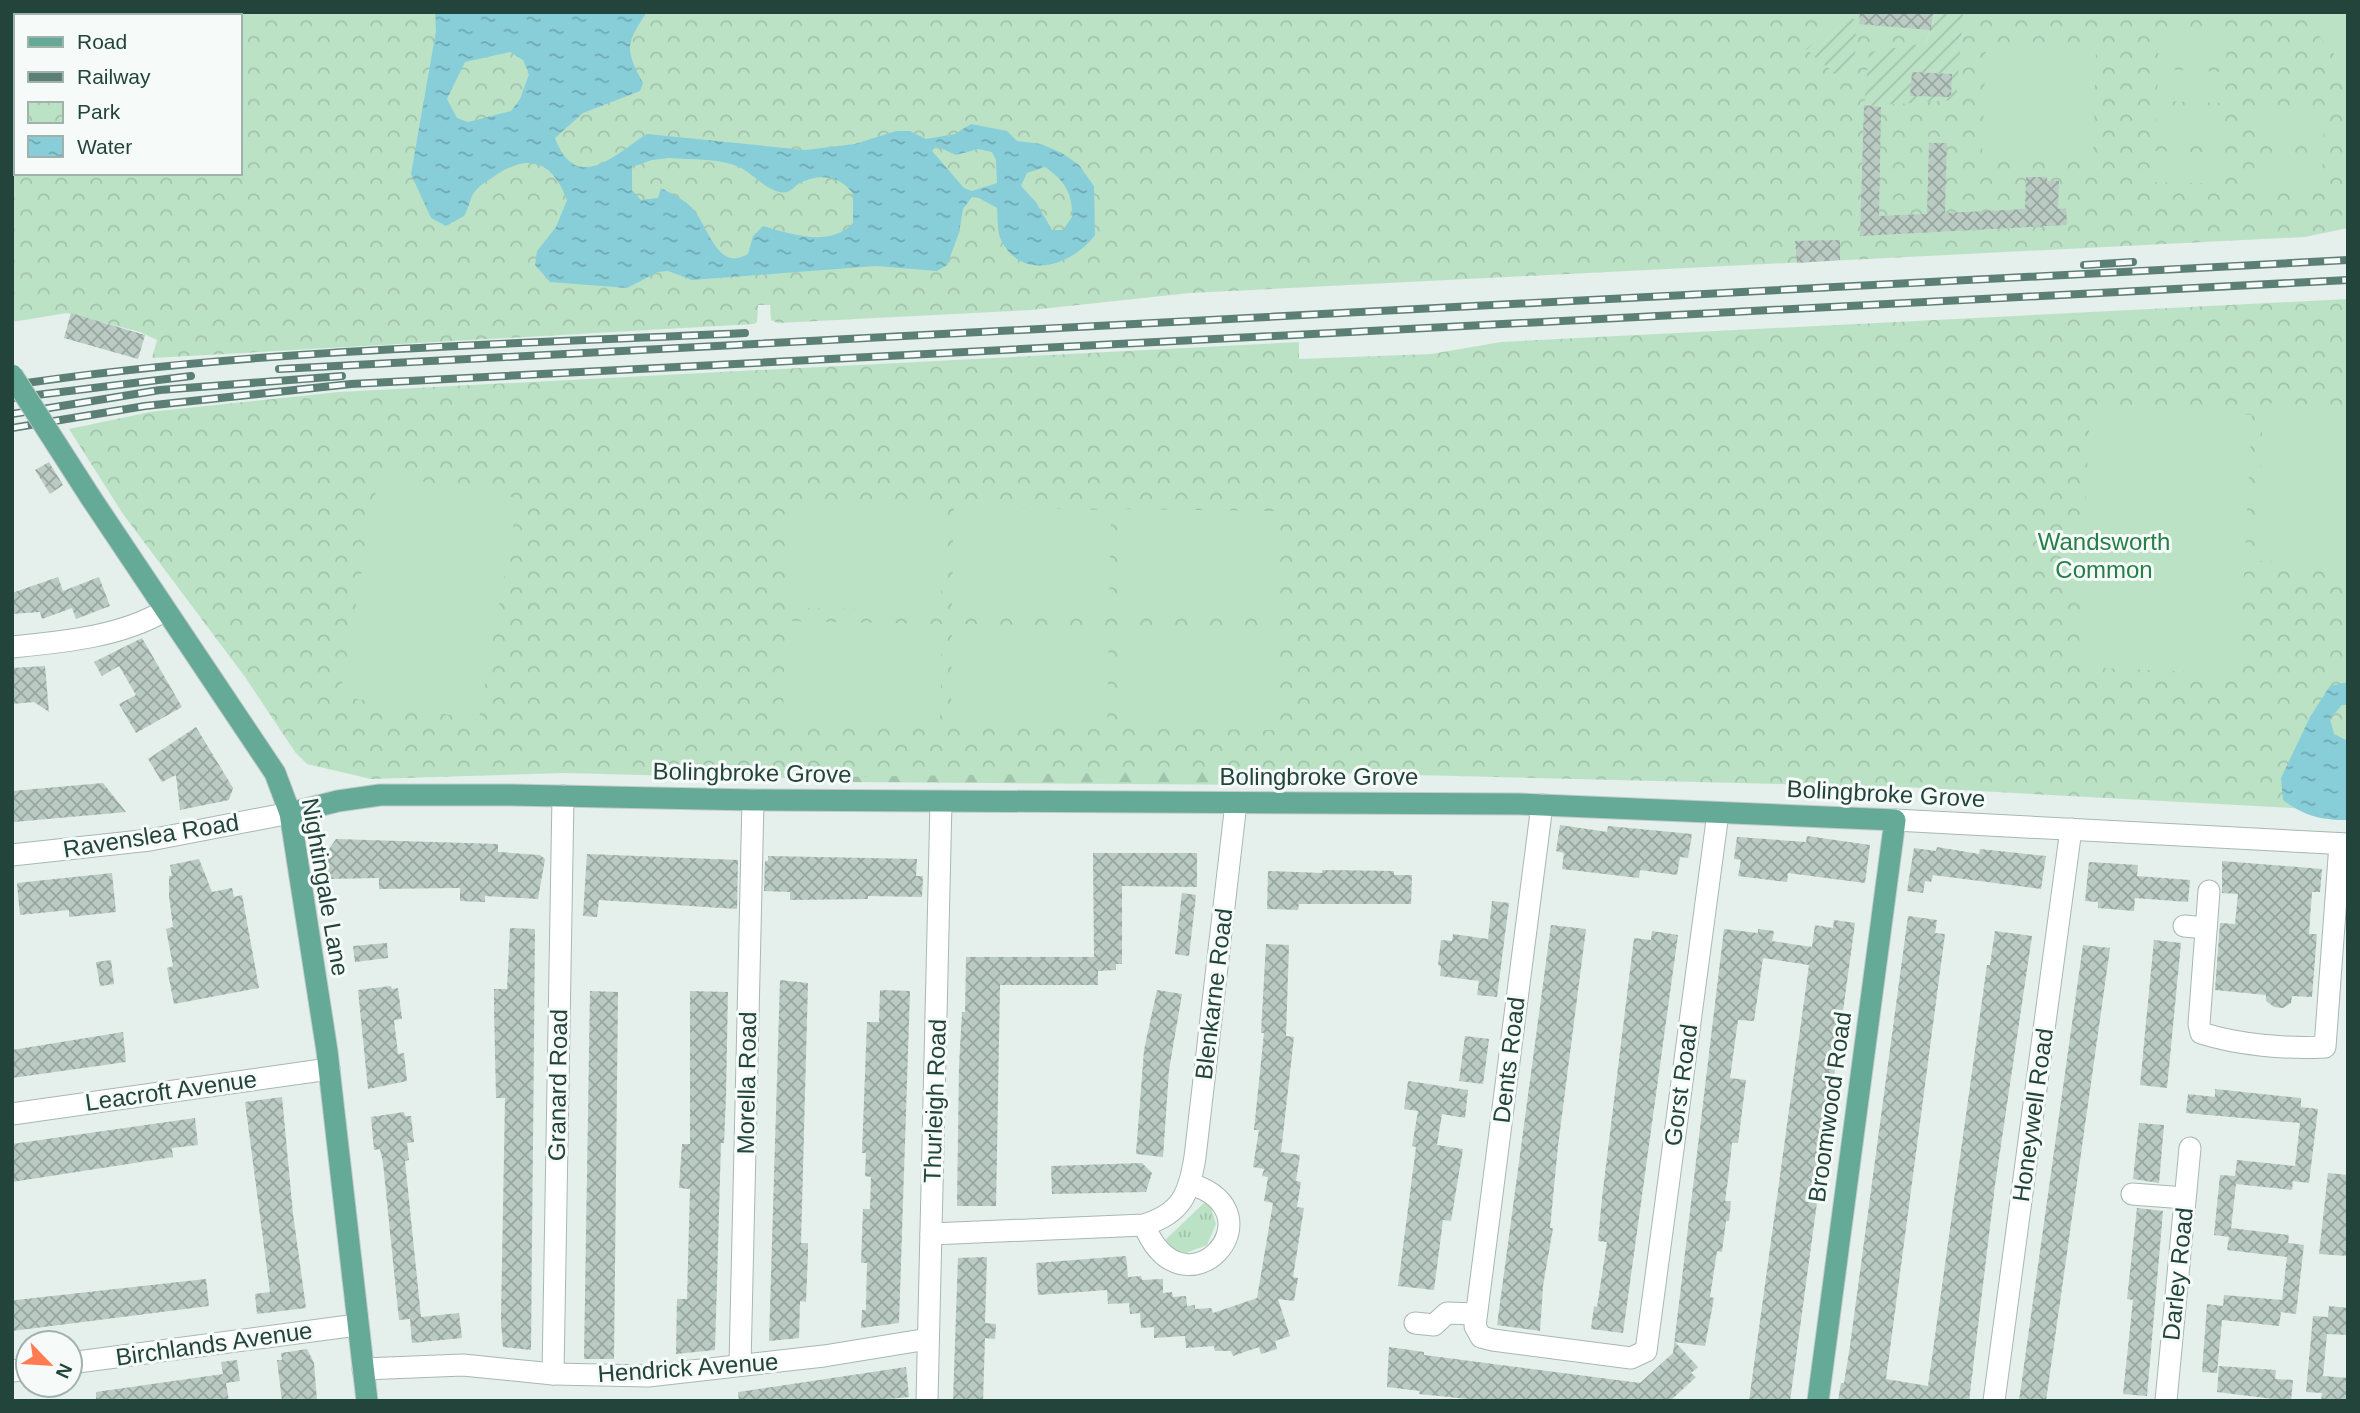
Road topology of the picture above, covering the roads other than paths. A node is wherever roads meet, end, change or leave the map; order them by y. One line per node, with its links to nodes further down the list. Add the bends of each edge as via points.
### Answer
1 (12, 375): 2 (main road, Nightingale Lane, bridge)
2 (164, 611): 3 (street, via 93,636); 10 (main road, Nightingale Lane, via 275,773)
3 (12, 647)
4 (564, 796): 5 (main road, Bolingbroke Grove); 10 (main road, Bolingbroke Grove, via 380,795); 34 (street, Granard Road)
5 (753, 800): 6 (main road, Bolingbroke Grove); 32 (street, Morella Road)
6 (941, 802): 7 (main road, Bolingbroke Grove); 26 (street, Thurleigh Road)
7 (1236, 803): 8 (main road, Bolingbroke Grove); 22 (street, Blenkarne Road)
8 (1542, 805): 9 (main road, Bolingbroke Grove); 27 (street, Dents Road)
9 (1718, 813): 11 (main road, Bolingbroke Grove); 27 (street, Gorst Road, via 1646,1351 1631,1358 1493,1340 1482,1337 1475,1326)
10 (290, 814): 14 (street, Ravenslea Road, via 150,839); 19 (main road, Nightingale Lane)
11 (1895, 820): 12 (street, Bolingbroke Grove); 37 (main road, Broomwood Road)
12 (2071, 829): 13 (street, Bolingbroke Grove); 38 (street, Honeywell Road)
13 (2344, 844): 18 (street)
14 (12, 855)
15 (2209, 891): 17 (street)
16 (2184, 926): 17 (street)
17 (2206, 928): 18 (street, via 2199,1024 2201,1033 2217,1038 2325,1047)
18 (2341, 953)
19 (329, 1069): 20 (street, Leacroft Avenue); 29 (main road, Nightingale Lane)
20 (12, 1114)
21 (2190, 1148): 24 (street, Darley Road)
22 (1191, 1184): 25 (street, Blenkarne Road, via 1165,1219); 25 (street, via 1221,1199 1229,1216 1224,1245 1216,1256 1190,1266 1178,1264 1153,1246)
23 (2133, 1194): 24 (street)
24 (2185, 1198): 39 (street, Darley Road)
25 (1144, 1225): 26 (street, Blenkarne Road)
26 (931, 1234): 30 (street, Thurleigh Road)
27 (1476, 1314): 28 (street, via 1447,1314 1434,1325)
28 (1415, 1323)
29 (358, 1325): 31 (street, Birchlands Avenue); 33 (main road, Nightingale Lane)
30 (928, 1339): 32 (street, Hendrick Avenue); 36 (street, Thurleigh Road)
31 (84, 1361)
32 (740, 1365): 34 (street, Hendrick Avenue, via 648,1376)
33 (363, 1369): 34 (street, Hendrick Avenue, via 463,1365); 35 (main road, Nightingale Lane)
34 (553, 1374)
35 (368, 1401)
36 (927, 1401)
37 (1818, 1401)
38 (1994, 1401)
39 (2166, 1401)

